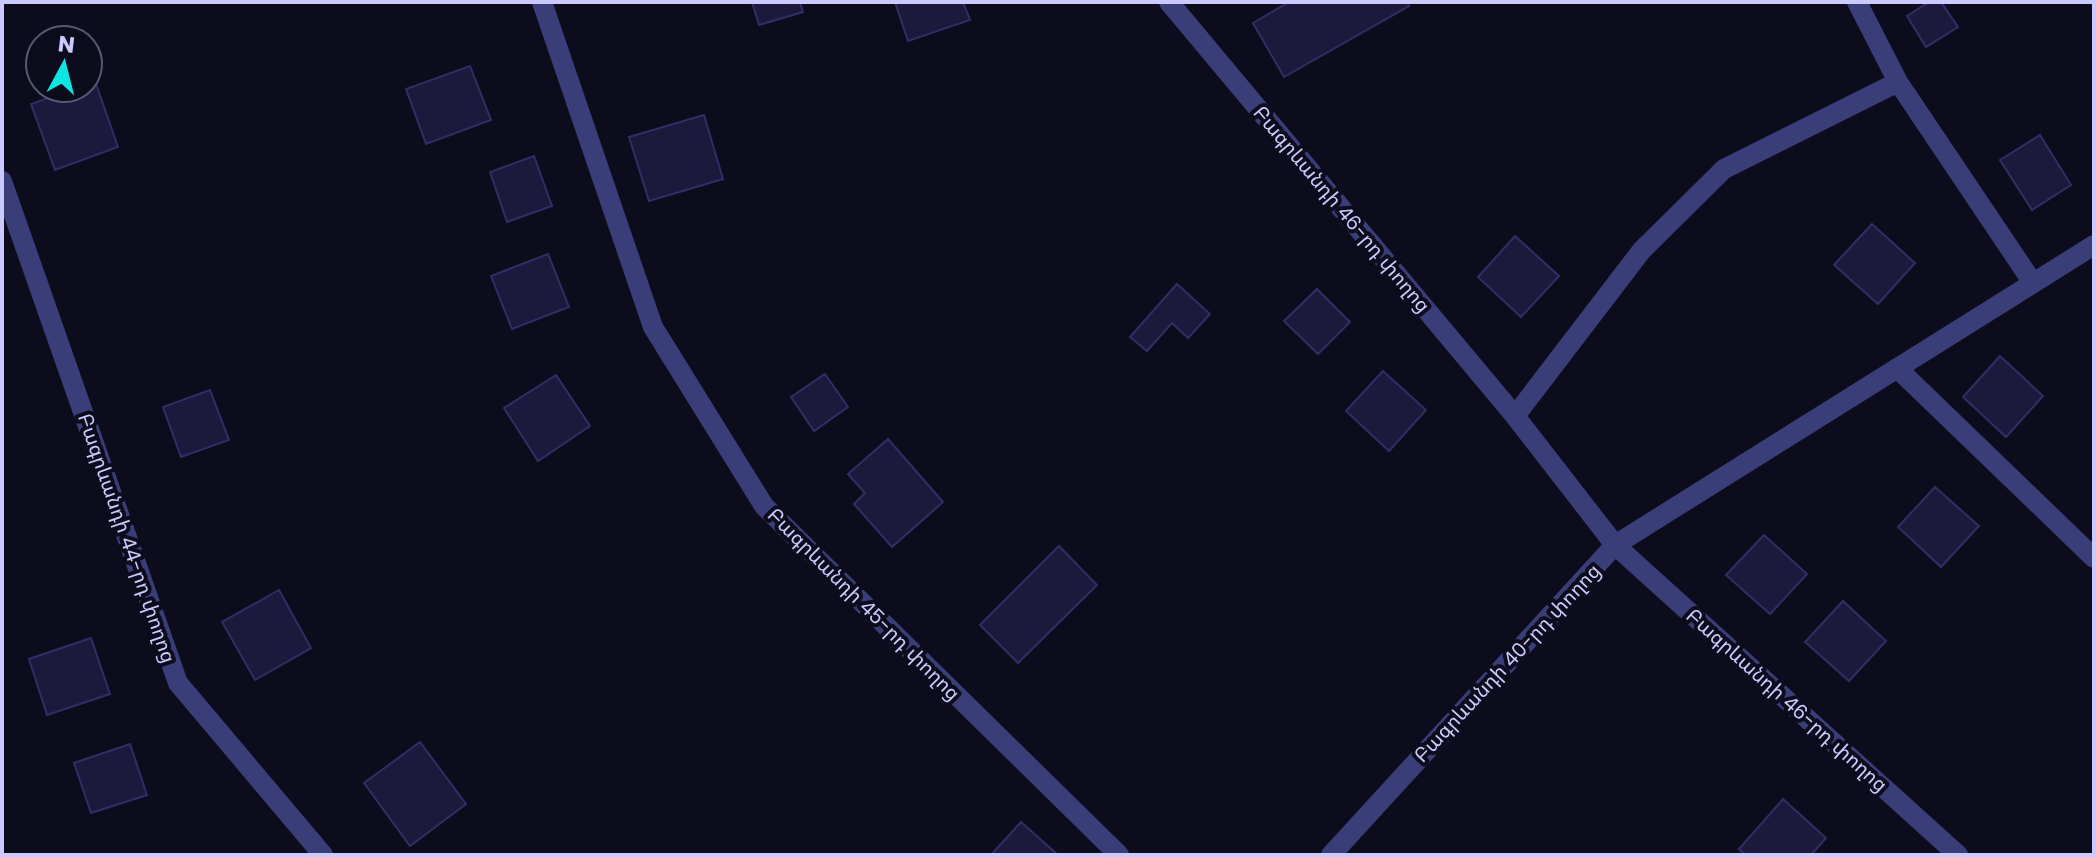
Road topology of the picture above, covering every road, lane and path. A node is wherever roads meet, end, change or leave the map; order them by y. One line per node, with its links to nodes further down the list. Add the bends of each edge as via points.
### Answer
1 (542, 2): 13 (street, Բագրևանդի 45-րդ փողոց, via 653,327 764,506)
2 (1169, 2): 9 (street, Բագրևանդի 46-րդ փողոց)
3 (1857, 2): 4 (street)
4 (1898, 82): 7 (street); 9 (street, via 1724,169 1642,250)
5 (2, 181): 12 (street, Բագրևանդի 44-րդ փողոց, via 178,683)
6 (2094, 245): 7 (street)
7 (2033, 283): 8 (street)
8 (1897, 368): 10 (street); 11 (street)
9 (1515, 416): 10 (street, Բագրևանդի 40-րդ փողոց)
10 (1615, 545): 14 (street, Բագրևանդի 40-րդ փողոց); 15 (street, Բագրևանդի 46-րդ փողոց)
11 (2094, 558)
12 (323, 855)
13 (1119, 855)
14 (1331, 855)
15 (1958, 855)

